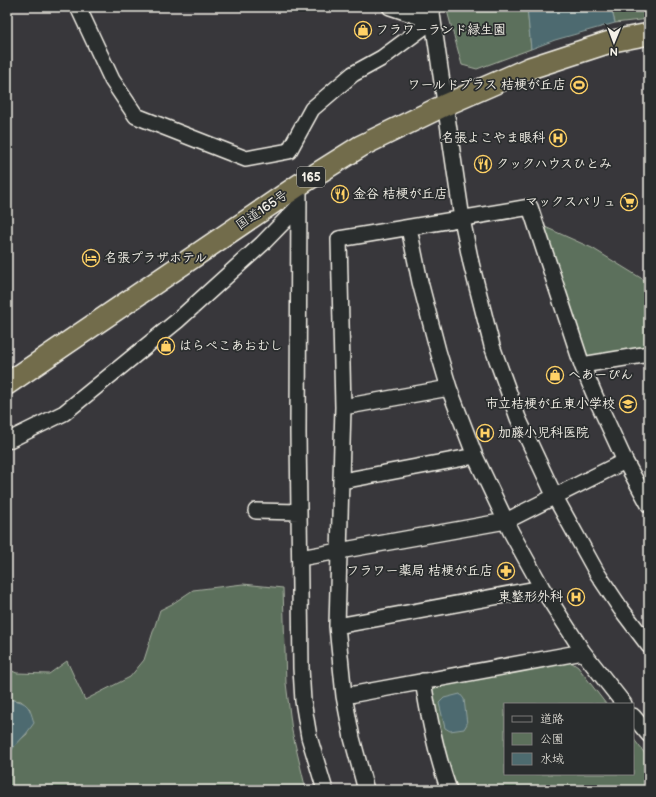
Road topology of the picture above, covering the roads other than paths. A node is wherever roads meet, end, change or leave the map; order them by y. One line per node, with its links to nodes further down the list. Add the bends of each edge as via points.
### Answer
1 (78, 7): 3 (street, via 112,80 136,116 246,159 289,151 312,109 353,74 382,58)
2 (390, 7): 3 (street)
3 (432, 14): 5 (street)
4 (649, 34): 5 (highway, 国道165号 / 165, via 613,41 530,68)
5 (445, 105): 6 (highway, 国道165号 / 165, via 361,146); 8 (street)
6 (299, 185): 7 (street); 12 (highway, 国道165号 / 165)
7 (298, 207): 15 (street, via 198,303 64,413); 22 (street, via 291,430)
8 (462, 219): 9 (street); 11 (street, via 530,207); 19 (street, via 492,346 518,418)
9 (409, 228): 13 (street, via 429,317); 14 (street, via 339,239)
10 (649, 354): 11 (street)
11 (582, 365): 17 (street)
12 (7, 384)
13 (449, 388): 14 (street); 16 (street)
14 (344, 407): 18 (street)
15 (7, 441)
16 (475, 456): 18 (street); 23 (street)
17 (625, 461): 19 (street); 20 (street)
18 (342, 481): 24 (street)
19 (555, 497): 23 (street); 28 (street, via 597,573)
20 (649, 505)
21 (256, 510): 22 (street)
22 (299, 512): 25 (street)
23 (506, 521): 24 (street); 26 (street)
24 (339, 552): 25 (street); 27 (street)
25 (300, 558): 35 (street, via 299,632 303,701 309,737)
26 (542, 588): 27 (street); 29 (street)
27 (337, 626): 31 (street)
28 (649, 646)
29 (583, 652): 30 (street); 32 (street)
30 (422, 681): 31 (street); 37 (street, via 437,754)
31 (344, 696): 36 (street)
32 (623, 703)
33 (634, 717): 34 (street)
34 (649, 735)
35 (325, 790)
36 (366, 790)
37 (449, 790)

